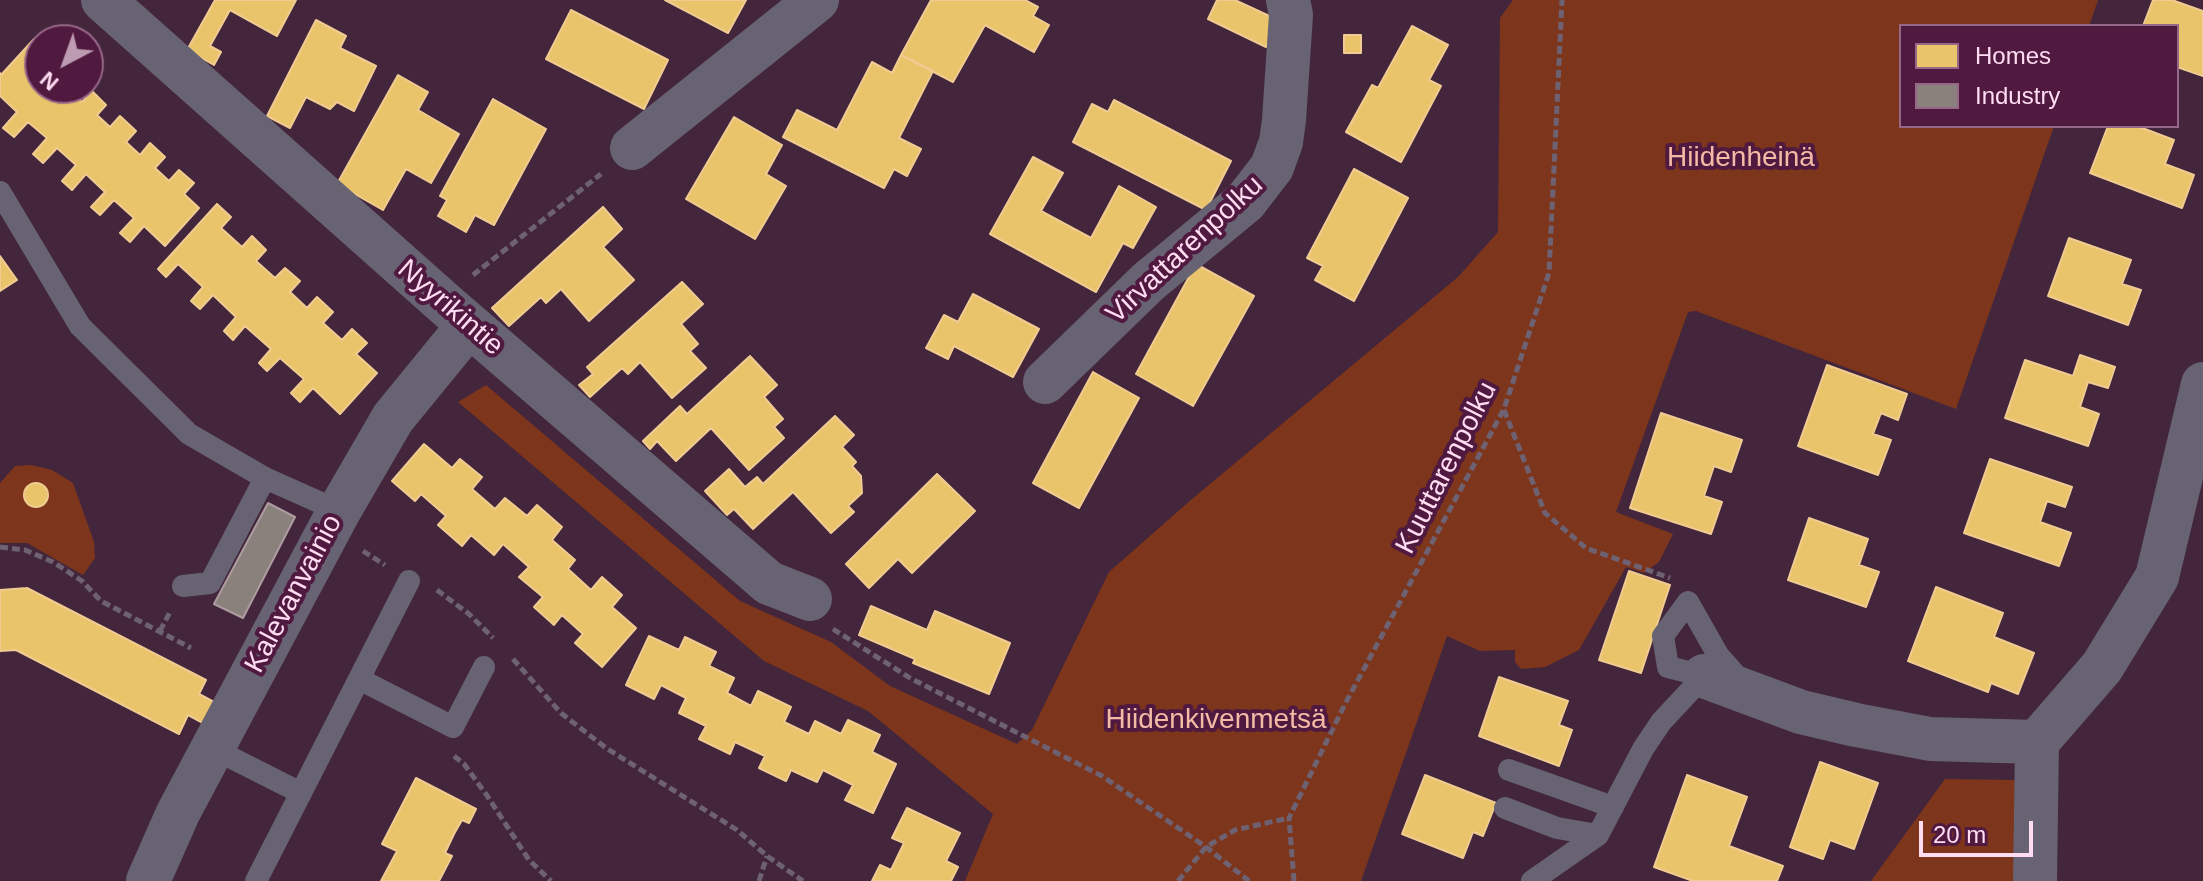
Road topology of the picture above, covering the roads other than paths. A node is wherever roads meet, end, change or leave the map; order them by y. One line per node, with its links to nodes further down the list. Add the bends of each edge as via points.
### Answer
1 (103, 0): 6 (street, Nyyrikintie)
2 (817, 0): 4 (street)
3 (1288, 0): 7 (street, Virvattarenpolku, via 1284,120 1272,167 1245,202 1148,282)
4 (632, 148)
5 (0, 192): 9 (lane, via 80,326 189,434)
6 (457, 315): 10 (street, Kalevanvainio); 13 (street, Nyyrikintie, via 769,583)
7 (1045, 382)
8 (2203, 384): 18 (street, via 2157,577 2102,667)
9 (265, 478): 10 (lane); 12 (lane, via 210,583)
10 (333, 522): 19 (street, Kalevanvainio)
11 (409, 581): 16 (lane)
12 (183, 586)
13 (810, 599)
14 (484, 667): 16 (lane, via 453,727)
15 (1704, 676): 17 (street); 17 (lane, via 1668,667 1663,636 1688,602 1718,655); 22 (lane, via 1661,722)
16 (359, 679): 21 (lane)
17 (1750, 691): 18 (street, via 1801,712 1930,739)
18 (2037, 742): 28 (street)
19 (212, 748): 21 (lane); 25 (street, Kalevanvainio)
20 (1509, 770): 22 (lane)
21 (301, 793): 26 (lane)
22 (1613, 807): 24 (lane)
23 (1505, 808): 24 (lane, via 1557,828)
24 (1598, 835): 27 (lane)
25 (148, 881)
26 (256, 881)
27 (1532, 881)
28 (2035, 881)

